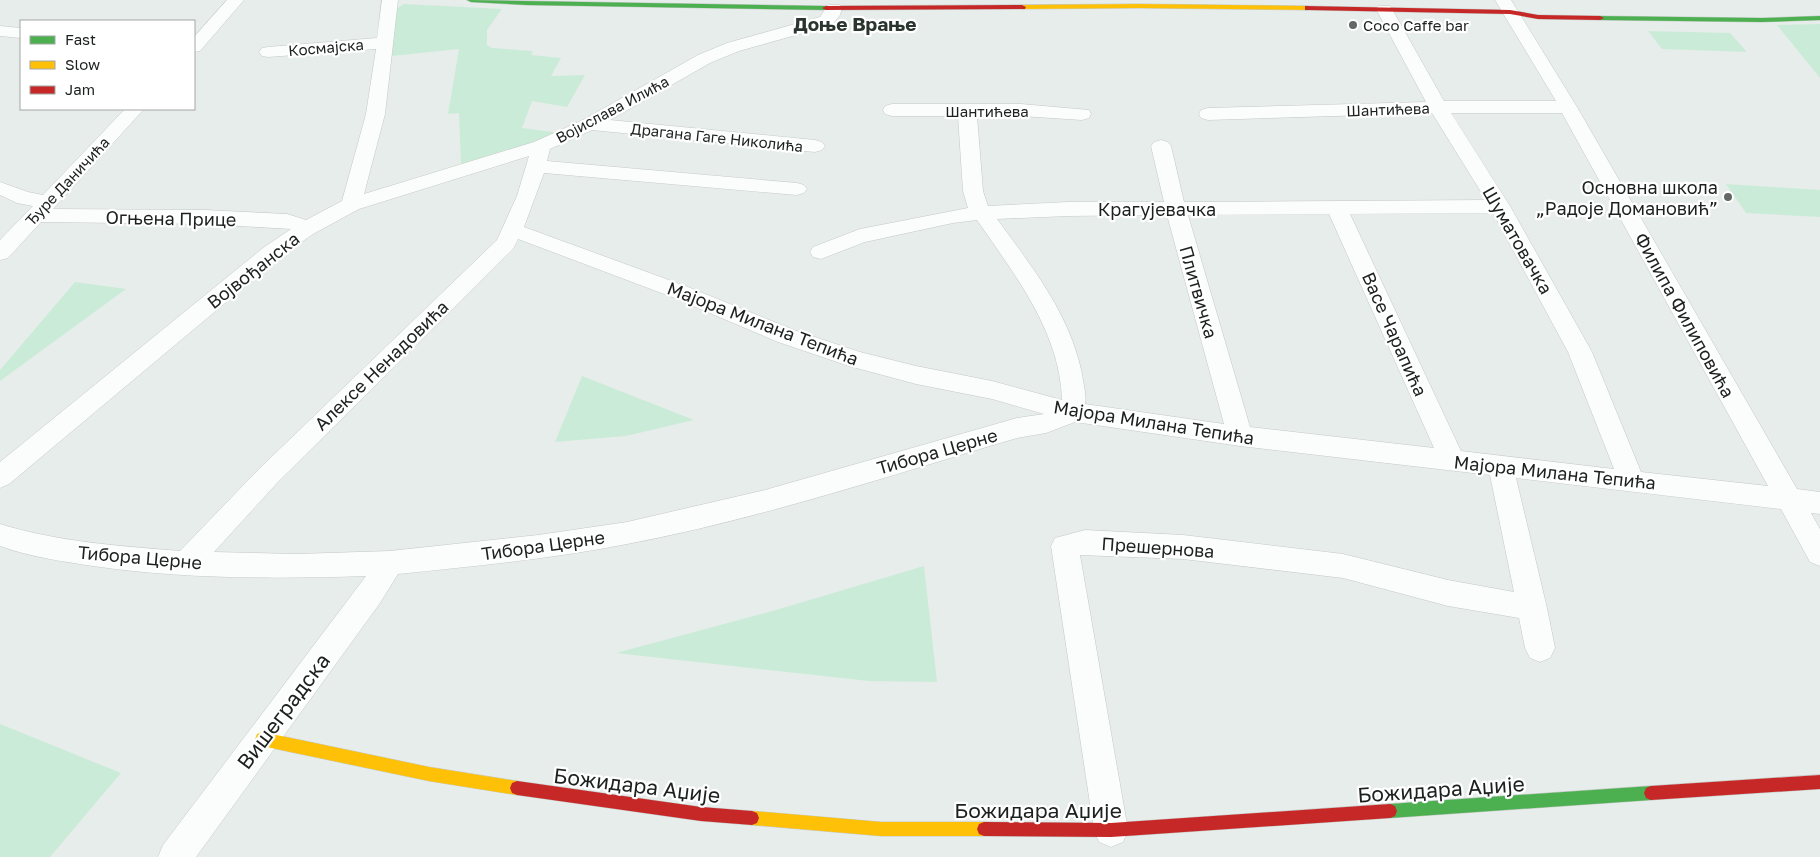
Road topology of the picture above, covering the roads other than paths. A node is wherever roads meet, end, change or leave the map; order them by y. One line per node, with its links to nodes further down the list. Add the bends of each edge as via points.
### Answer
1 (236, 0): 13 (street)
2 (390, 0): 12 (street)
3 (471, 0): 4 (main road)
4 (529, 2): 6 (main road)
5 (1507, 6): 7 (main road, via 1761,11); 8 (main road); 9 (main road, via 1538,17); 15 (street, Филипа Филиповића)
6 (834, 8): 8 (main road, via 1139,6); 22 (street, Војислава Илића, via 826,21 733,47 704,59)
7 (1820, 8)
8 (1384, 9): 16 (street, Шуматовачка)
9 (1820, 18)
10 (0, 31): 11 (street)
11 (20, 33)
12 (385, 42): 14 (street, Космајска); 28 (street, via 372,130 354,185)
13 (195, 46)
14 (268, 52)
15 (1568, 107): 16 (street, Шантићева); 44 (street, Филипа Филиповића)
16 (1438, 108): 21 (street, Шантићева); 29 (street, Шуматовачка)
17 (134, 110): 30 (street, Ђуре Даничића)
18 (892, 110): 19 (street, Шантићева)
19 (967, 112): 20 (street, Шантићева, via 1022,110); 33 (street, via 973,192)
20 (1082, 114)
21 (1208, 114)
22 (590, 124): 23 (street, Драгана Гаге Николића); 25 (street, Војислава Илића)
23 (815, 146)
24 (1161, 146): 32 (street, Плитвичка)
25 (539, 156): 27 (street, Војислава Илића); 28 (street, Војислава Илића); 35 (street, Алексе Ненадовића)
26 (0, 188): 30 (street, Огњена Прице)
27 (797, 189)
28 (352, 204): 34 (street, Војвођанска)
29 (1500, 206): 31 (street, Крагујевачка); 43 (street, Шуматовачка, via 1580,352)
30 (41, 208): 34 (street, Огњена Прице, via 287,221); 37 (street, Ђуре Даничића)
31 (1337, 208): 32 (street, Крагујевачка); 40 (street, Васе Чарапића)
32 (1176, 209): 33 (street, Крагујевачка); 39 (street, Плитвичка)
33 (981, 213): 36 (street, Крагујевачка, via 860,236); 38 (street, via 1043,300 1068,365 1074,398)
34 (306, 229): 42 (street, Војвођанска, via 271,253)
35 (513, 230): 38 (street, Мајора Милана Тепића, via 856,360 992,390); 48 (street, Алексе Ненадовића, via 506,244 268,476)
36 (821, 252)
37 (0, 253)
38 (1072, 412): 39 (street, Мајора Милана Тепића); 49 (street, Тибора Церне, via 1052,422 1017,428 765,501 627,533 538,547)
39 (1240, 436): 40 (street, Мајора Милана Тепића)
40 (1452, 460): 41 (street, Мајора Милана Тепића)
41 (1501, 467): 43 (street, Мајора Милана Тепића); 50 (street)
42 (0, 477)
43 (1632, 481): 44 (street, Мајора Милана Тепића)
44 (1789, 499): 45 (street, Мајора Милана Тепића); 47 (street, Филипа Филиповића)
45 (1820, 503)
46 (0, 535): 48 (street, Тибора Церне, via 64,550)
47 (1820, 554)
48 (186, 563): 49 (street, Тибора Церне, via 297,566)
49 (390, 563): 52 (street, Вишеградска)
50 (1533, 608): 51 (street); 54 (street, Прешернова, via 1334,565 1182,547 1085,542 1065,546)
51 (1540, 648)
52 (262, 738): 54 (main road, Божидара Аџије, via 430,774 701,814 881,829); 55 (street, Вишеградска)
53 (1820, 782): 54 (main road, Божидара Аџије)
54 (1111, 830)
55 (175, 857)

